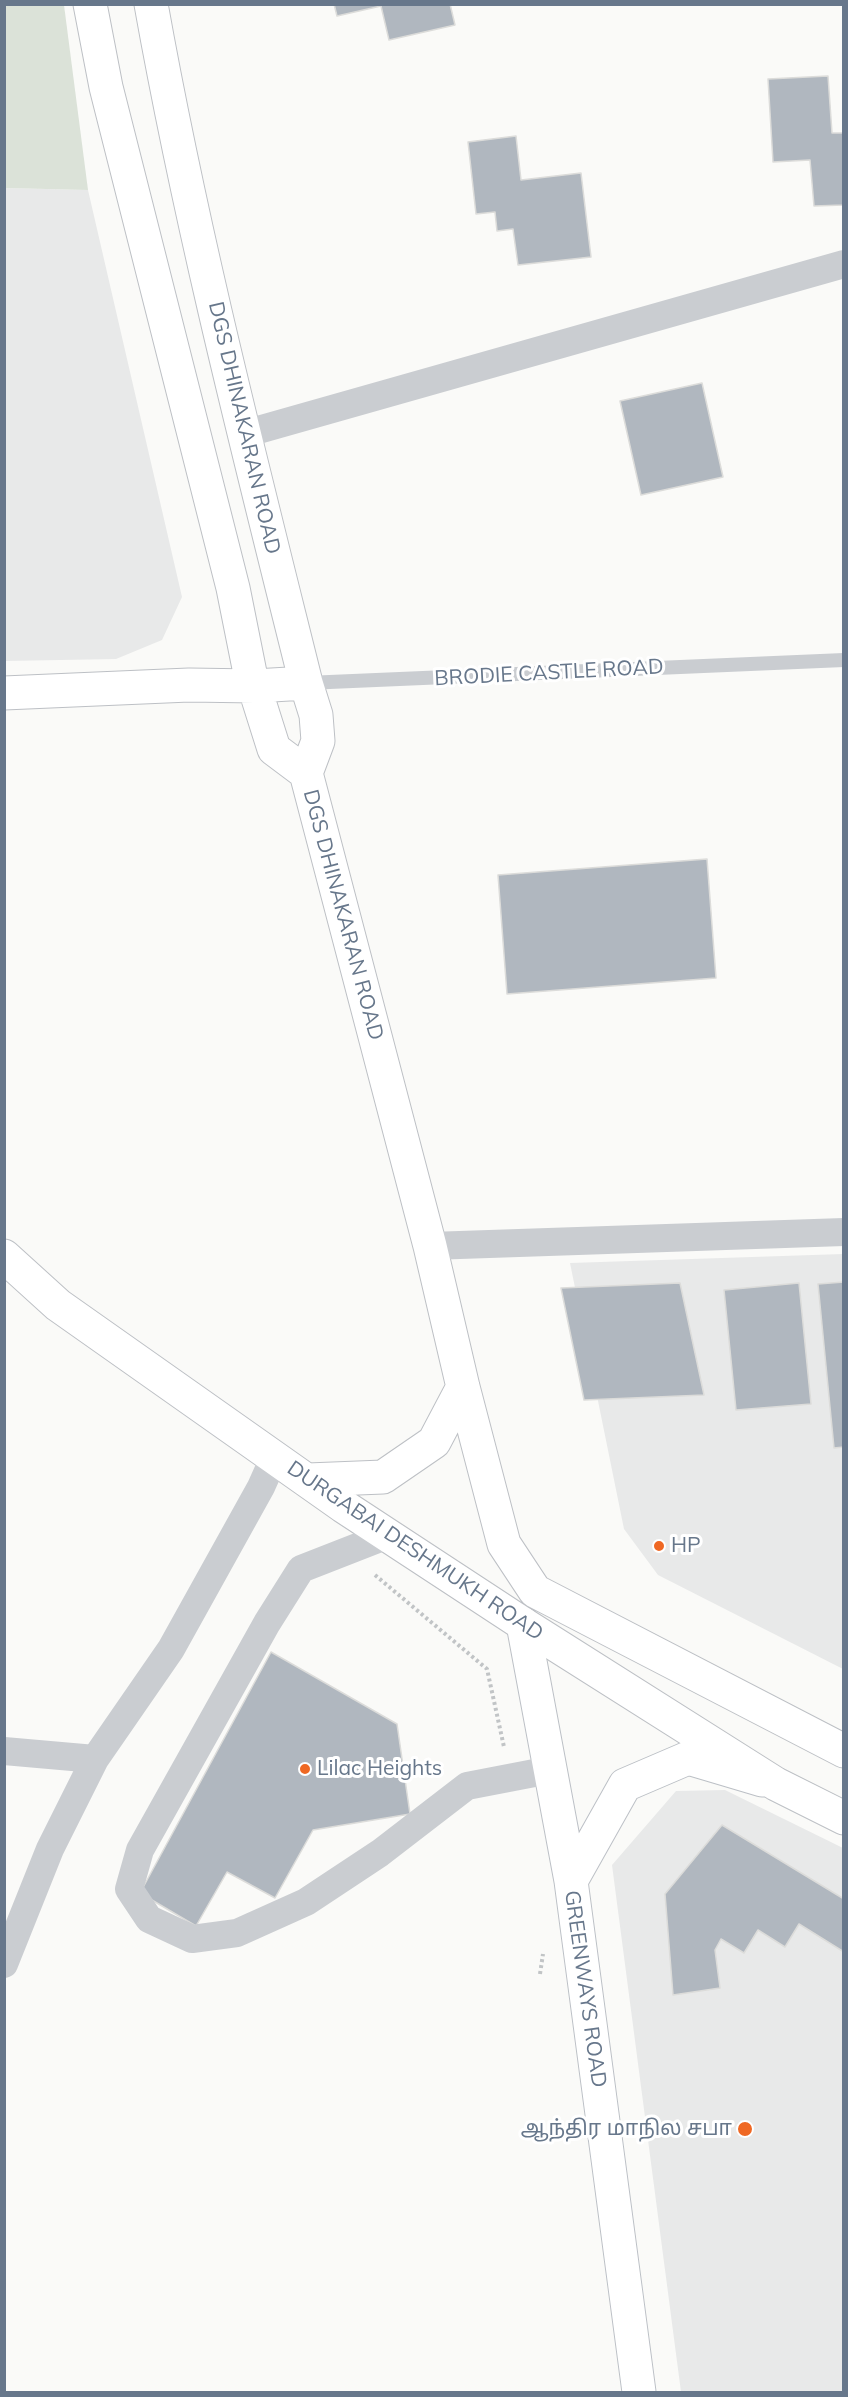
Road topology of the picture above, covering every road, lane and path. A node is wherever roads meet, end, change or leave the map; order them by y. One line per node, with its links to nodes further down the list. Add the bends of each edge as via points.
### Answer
1 (90, 4): 7 (main road, via 106,87)
2 (151, 4): 4 (main road, DGS DHINAKARAN ROAD, via 172,123)
3 (843, 264): 4 (street)
4 (244, 434): 6 (main road, DGS DHINAKARAN ROAD)
5 (843, 660): 6 (lane, BRODIE CASTLE ROAD)
6 (306, 683): 7 (main road, BRODIE CASTLE ROAD); 9 (main road, DGS DHINAKARAN ROAD, via 316,715 318,741)
7 (255, 686): 8 (main road, BRODIE CASTLE ROAD); 9 (main road, via 274,748)
8 (4, 693)
9 (306, 773): 11 (main road, DGS DHINAKARAN ROAD)
10 (843, 1232): 11 (street)
11 (430, 1246): 13 (main road, DGS DHINAKARAN ROAD)
12 (4, 1257): 14 (main road, DURGABAI DESHMUKH ROAD, via 58,1305)
13 (463, 1387): 15 (main road, via 434,1442 382,1477); 20 (main road, DURGABAI DESHMUKH ROAD, via 504,1544 535,1591)
14 (274, 1458): 15 (main road, DURGABAI DESHMUKH ROAD); 22 (street, via 171,1649)
15 (308, 1480): 16 (main road, DURGABAI DESHMUKH ROAD)
16 (388, 1535): 18 (main road, DURGABAI DESHMUKH ROAD); 23 (street, via 301,1569 140,1850 129,1889 149,1919 192,1939 237,1933 306,1902 380,1853 467,1786)
17 (374, 1574): 19 (path, via 487,1669)
18 (523, 1624): 23 (main road, GREENWAYS ROAD); 24 (main road, DURGABAI DESHMUKH ROAD)
19 (505, 1748)
20 (843, 1750)
21 (4, 1751): 22 (street)
22 (94, 1759): 28 (street, via 50,1849)
23 (550, 1770): 26 (main road, GREENWAYS ROAD)
24 (776, 1784): 25 (main road, DURGABAI DESHMUKH ROAD); 26 (main road, via 688,1758 625,1785)
25 (843, 1818)
26 (571, 1881): 30 (main road, GREENWAYS ROAD)
27 (544, 1944): 29 (path)
28 (4, 1964)
29 (540, 1974)
30 (639, 2392)

